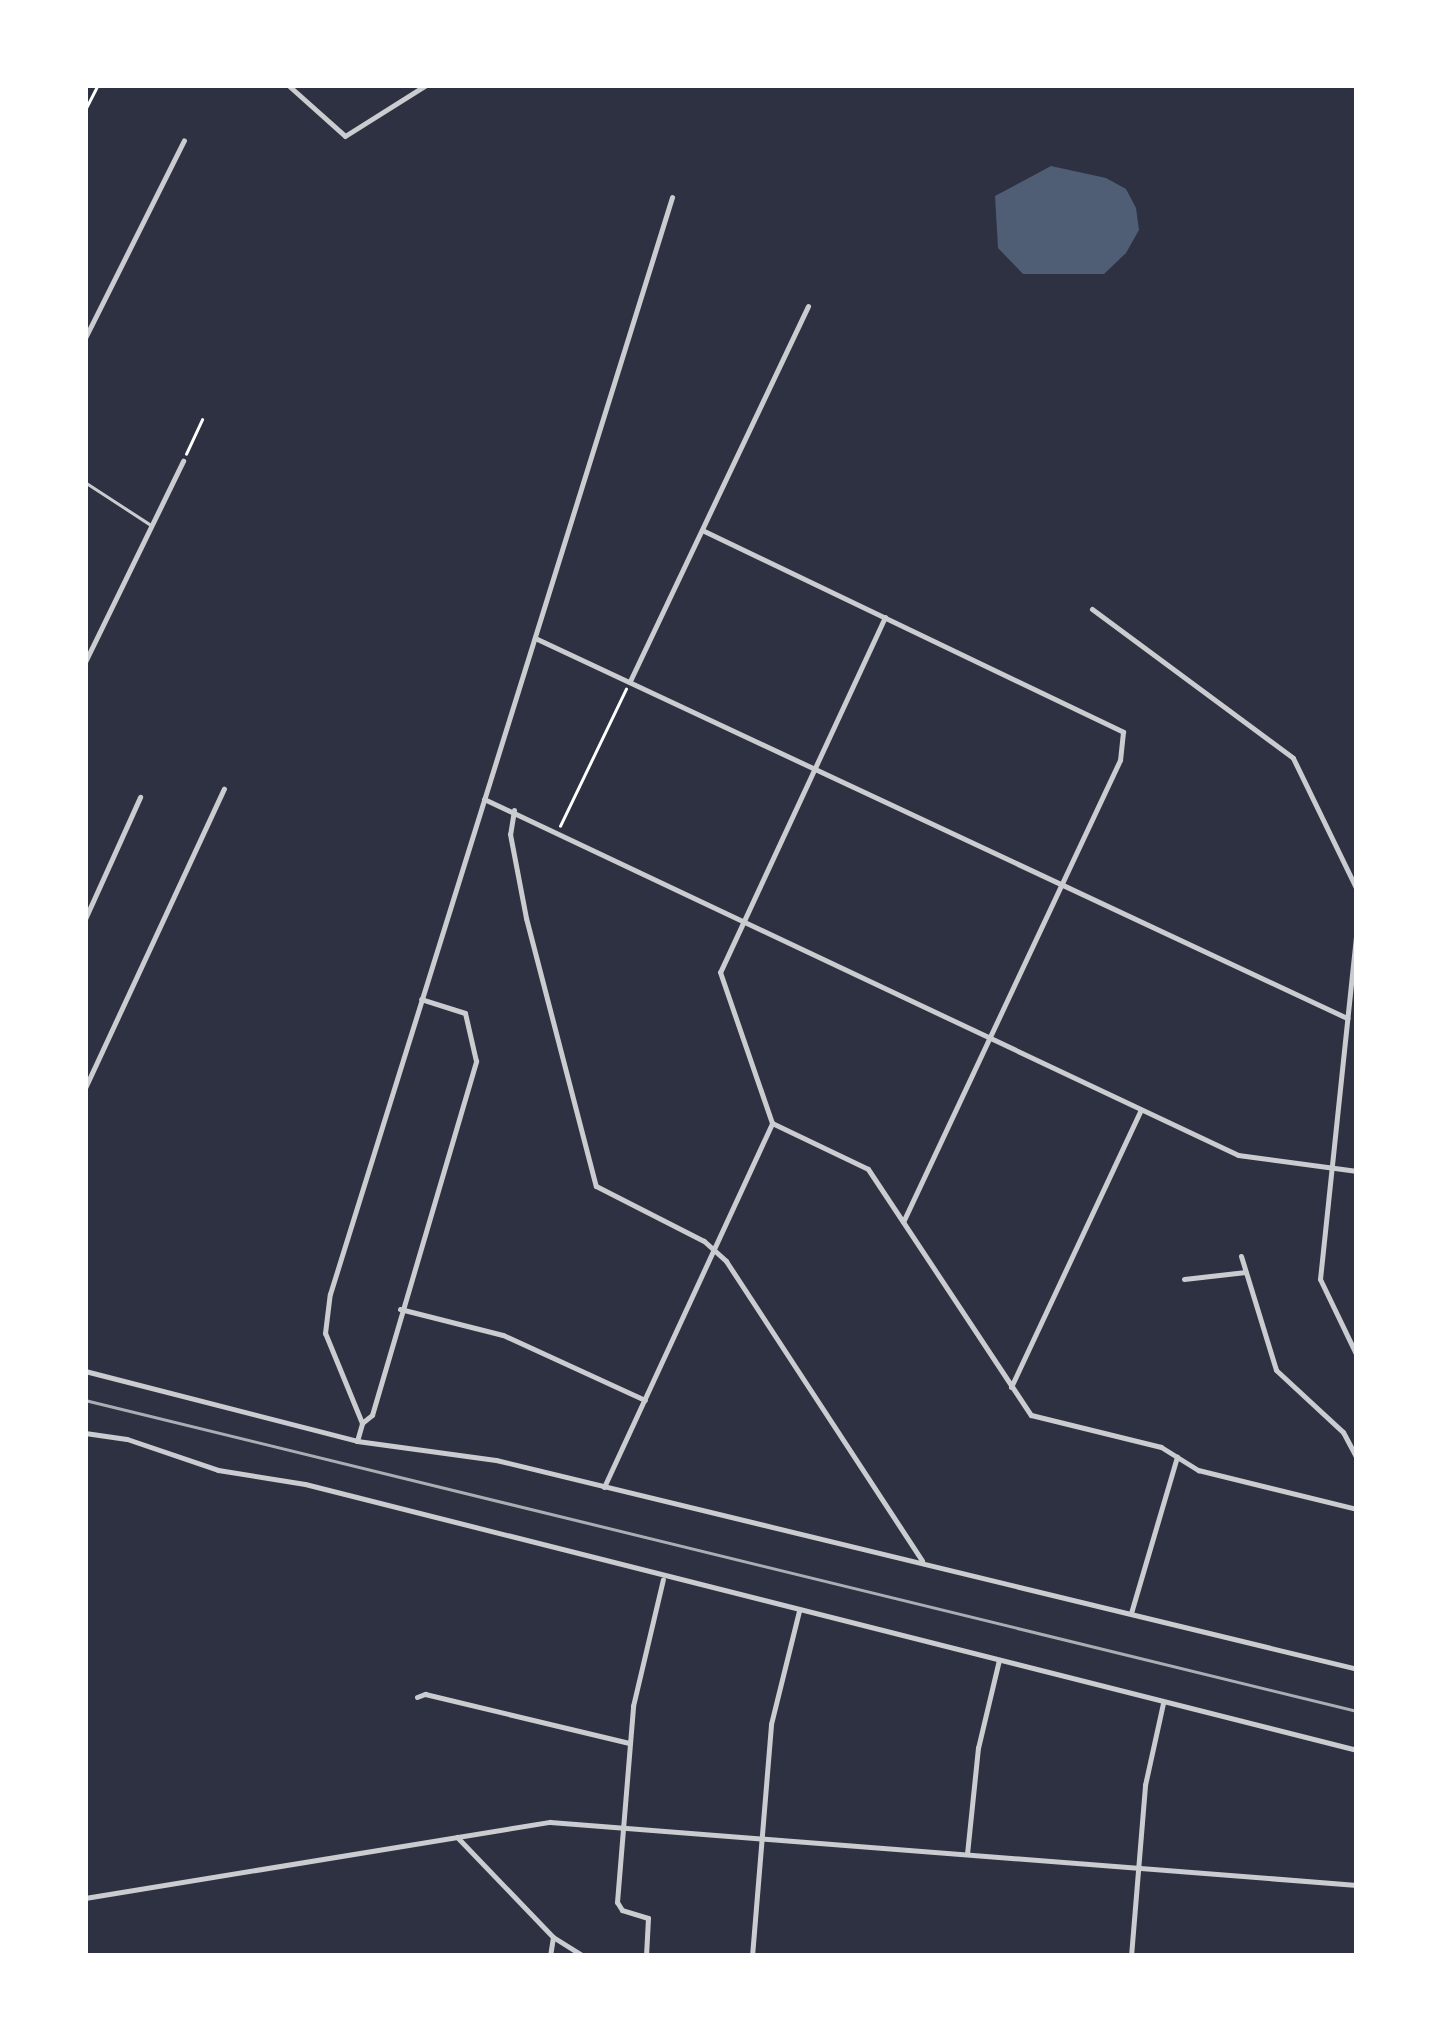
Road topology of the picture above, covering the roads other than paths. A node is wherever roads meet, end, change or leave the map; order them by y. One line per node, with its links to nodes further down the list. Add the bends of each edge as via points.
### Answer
1 (288, 85): 2 (street, via 345,136)
2 (426, 85)
3 (184, 140): 6 (street)
4 (672, 197): 13 (street)
5 (808, 306): 10 (street)
6 (85, 338)
7 (183, 460): 9 (street)
8 (85, 482): 9 (lane)
9 (152, 526): 14 (street)
10 (702, 530): 12 (street); 15 (street)
11 (1092, 610): 22 (street, via 1293,758)
12 (885, 617): 16 (street); 21 (street, via 1124,735 1120,760)
13 (534, 638): 15 (street); 19 (street)
14 (85, 662)
15 (630, 681): 16 (street)
16 (814, 769): 21 (street); 24 (street)
17 (224, 789): 29 (street)
18 (140, 798): 23 (street)
19 (484, 799): 20 (street); 26 (street)
20 (514, 810): 24 (street); 35 (street, via 510,834 526,918 596,1186)
21 (1060, 885): 27 (street); 28 (street)
22 (1357, 890)
23 (85, 919)
24 (743, 924): 28 (street); 31 (street, via 720,972)
25 (1357, 927): 27 (street)
26 (420, 999): 39 (street, via 465,1013 476,1061); 44 (street, via 326,1314 331,1356)
27 (1347, 1018): 32 (street)
28 (989, 1038): 30 (street); 34 (street)
29 (85, 1088)
30 (1142, 1110): 32 (street, via 1250,1160); 42 (street)
31 (772, 1123): 34 (street, via 868,1168); 35 (street)
32 (1333, 1168): 33 (street); 40 (street, via 1321,1282)
33 (1357, 1170)
34 (903, 1222): 42 (street)
35 (715, 1249): 43 (street); 51 (street)
36 (1241, 1256): 37 (street)
37 (1246, 1272): 38 (street); 48 (street, via 1276,1370 1343,1432)
38 (1184, 1280)
39 (400, 1310): 43 (street, via 503,1335); 44 (street, via 372,1415)
40 (1357, 1356)
41 (85, 1371): 46 (street)
42 (1012, 1387): 47 (street, via 1030,1414 1161,1447)
43 (644, 1400): 49 (street)
44 (362, 1422): 46 (street)
45 (85, 1434): 52 (street, via 127,1439 218,1470 325,1489)
46 (357, 1441): 49 (street, via 489,1459)
47 (1177, 1457): 50 (street, via 1198,1470); 54 (street)
48 (1357, 1458)
49 (604, 1487): 51 (street)
50 (1357, 1509)
51 (922, 1562): 54 (street)
52 (664, 1579): 53 (street); 59 (street)
53 (800, 1611): 55 (street); 63 (street, via 771,1724)
54 (1131, 1613): 56 (street)
55 (999, 1660): 58 (street); 64 (street, via 978,1748)
56 (1357, 1669)
57 (418, 1697): 59 (street)
58 (1163, 1703): 60 (street); 65 (street, via 1145,1784)
59 (629, 1743): 61 (street)
60 (1357, 1750)
61 (622, 1826): 62 (street, via 550,1822); 63 (street); 71 (street, via 618,1906 648,1918)
62 (457, 1837): 67 (street); 68 (street)
63 (762, 1838): 64 (street); 72 (street)
64 (966, 1854): 65 (street)
65 (1138, 1867): 66 (street); 73 (street)
66 (1357, 1884)
67 (85, 1898)
68 (553, 1937): 69 (street); 70 (street)
69 (550, 1956)
70 (583, 1956)
71 (646, 1956)
72 (752, 1956)
73 (1131, 1956)

